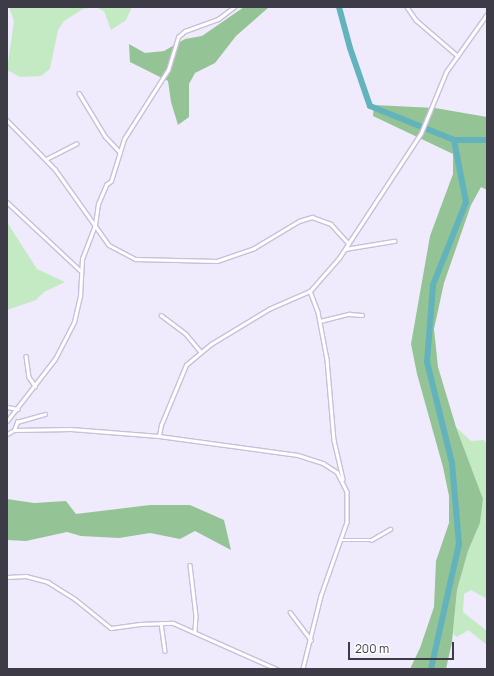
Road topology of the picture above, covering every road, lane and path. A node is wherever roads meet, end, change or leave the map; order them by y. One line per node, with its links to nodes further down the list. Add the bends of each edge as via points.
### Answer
1 (234, 7): 8 (street, via 213,22 184,31 178,37 168,70 155,94 131,125)
2 (407, 7): 4 (street, via 416,20)
3 (487, 14): 4 (street)
4 (458, 56): 13 (street, via 446,72 421,132)
5 (79, 94): 8 (street, via 104,136)
6 (7, 120): 9 (street)
7 (76, 144): 9 (street)
8 (120, 152): 11 (street, via 111,181 106,185 98,204)
9 (46, 159): 11 (street)
10 (7, 202): 15 (street)
11 (95, 225): 13 (street, via 112,248 143,261 217,261 254,248 299,221 312,217 335,227); 15 (street, via 84,251)
12 (394, 241): 14 (street)
13 (348, 243): 14 (street)
14 (345, 249): 16 (street)
15 (81, 270): 22 (street, via 80,297 74,322 57,356)
16 (310, 291): 19 (street); 20 (street, via 270,309)
17 (161, 315): 20 (street, via 186,334)
18 (362, 315): 19 (street, via 349,314)
19 (320, 321): 30 (street, via 331,391 334,440)
20 (201, 352): 29 (street, via 182,371)
21 (26, 356): 22 (street, via 29,377)
22 (35, 386): 24 (street)
23 (7, 407): 24 (street)
24 (18, 409): 26 (street)
25 (45, 414): 27 (street, via 17,422)
26 (7, 421)
27 (14, 430): 28 (street); 29 (street, via 100,430)
28 (7, 434)
29 (159, 436): 30 (street, via 308,457 329,466)
30 (343, 480): 32 (street, via 348,505 347,522)
31 (390, 529): 32 (street, via 372,540)
32 (341, 540): 38 (street, via 321,596)
33 (190, 565): 37 (street, via 196,616)
34 (7, 577): 36 (street, via 26,576 48,582 75,599 111,628)
35 (290, 612): 38 (street)
36 (161, 623): 37 (street, via 172,623); 39 (street)
37 (195, 632): 40 (street)
38 (311, 641): 41 (street)
39 (165, 652)
40 (277, 669)
41 (302, 669)

